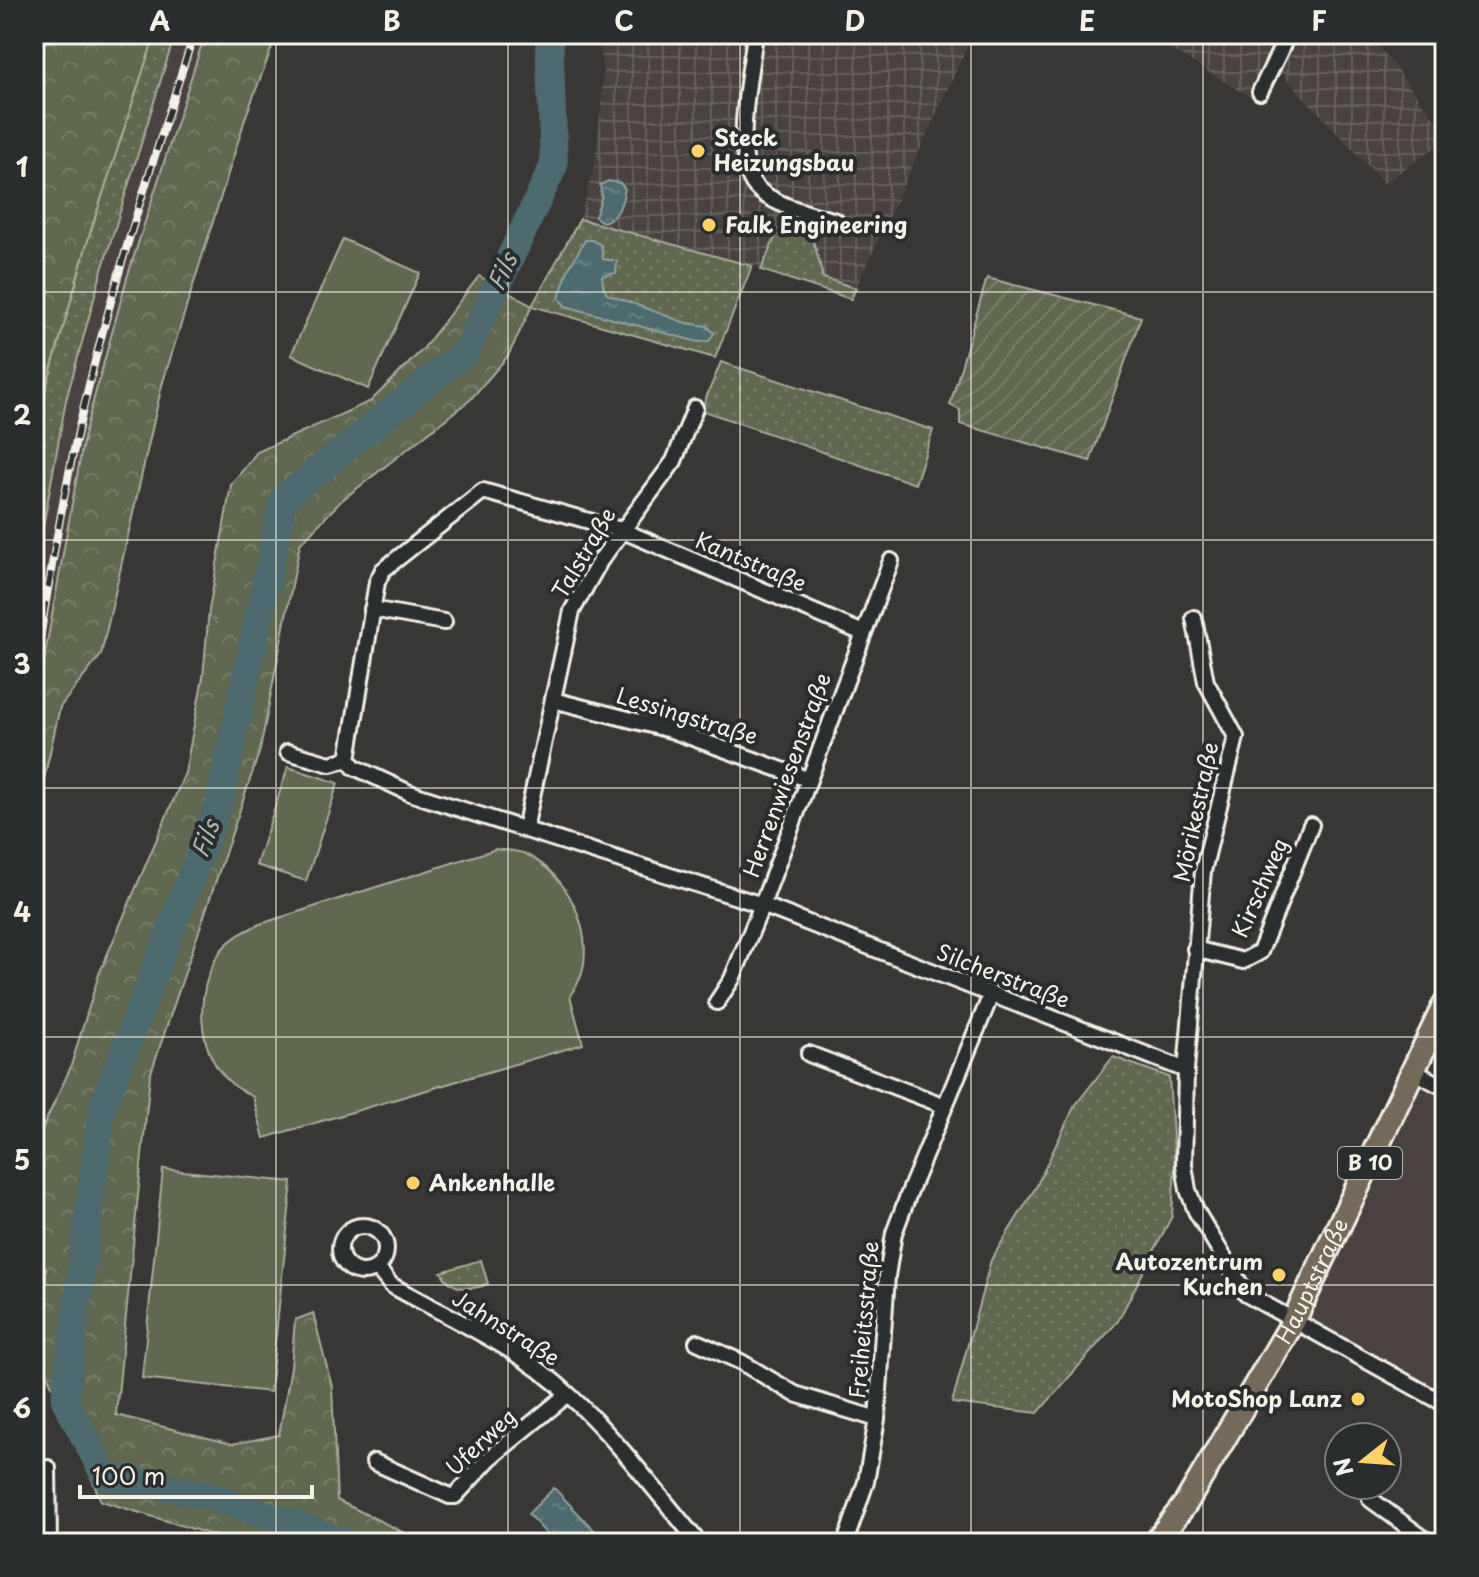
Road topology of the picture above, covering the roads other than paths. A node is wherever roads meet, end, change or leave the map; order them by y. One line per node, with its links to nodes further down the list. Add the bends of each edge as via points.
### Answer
1 (755, 34): 4 (street, via 742,146 747,167 756,187 783,204)
2 (1288, 34): 3 (street)
3 (1260, 92)
4 (836, 221)
5 (695, 408): 6 (street, Talstraße, via 674,461)
6 (621, 530): 8 (street, Kantstraße, via 483,491 383,570); 11 (street, Kantstraße); 12 (street, Talstraße, via 572,611)
7 (891, 561): 11 (street, Herrenwiesenstraße)
8 (372, 609): 10 (street); 14 (street)
9 (1194, 618): 19 (street, Mörikestraße, via 1206,682 1236,737 1203,871)
10 (444, 622)
11 (863, 633): 15 (street, Herrenwiesenstraße)
12 (553, 700): 15 (street, Lessingstraße, via 671,730); 17 (street, Talstraße)
13 (288, 752): 14 (street, via 330,764)
14 (348, 759): 17 (street, Silcherstraße, via 354,767 410,793)
15 (807, 779): 18 (street, Herrenwiesenstraße)
16 (1311, 825): 19 (street, Kirschweg, via 1260,952 1243,961)
17 (525, 829): 18 (street, Silcherstraße)
18 (762, 905): 20 (street, Silcherstraße); 21 (street, Herrenwiesenstraße)
19 (1195, 949): 24 (street, Mörikestraße)
20 (991, 995): 24 (street, Silcherstraße); 27 (street, Freiheitsstraße)
21 (717, 1002)
22 (1445, 1004): 25 (main road, Hauptstraße / B 10)
23 (809, 1054): 27 (street)
24 (1186, 1070): 29 (street, via 1184,1165 1192,1201 1246,1294)
25 (1413, 1071): 26 (street); 29 (main road, Hauptstraße / B 10)
26 (1445, 1088)
27 (945, 1106): 33 (street, Freiheitsstraße, via 894,1233)
28 (377, 1268): 31 (street, Jahnstraße, via 391,1285 521,1357)
29 (1293, 1322): 32 (street); 40 (main road, Hauptstraße / B 10, via 1186,1503)
30 (697, 1342): 33 (street, via 795,1394)
31 (568, 1394): 34 (street, Uferweg, via 490,1458 455,1496); 38 (street, Jahnstraße)
32 (1445, 1404)
33 (877, 1419): 39 (street, Freiheitsstraße, via 866,1482)
34 (374, 1462)
35 (48, 1468): 37 (street)
36 (1373, 1501): 41 (street)
37 (49, 1543)
38 (699, 1543)
39 (845, 1543)
40 (1155, 1543)
41 (1430, 1543)

